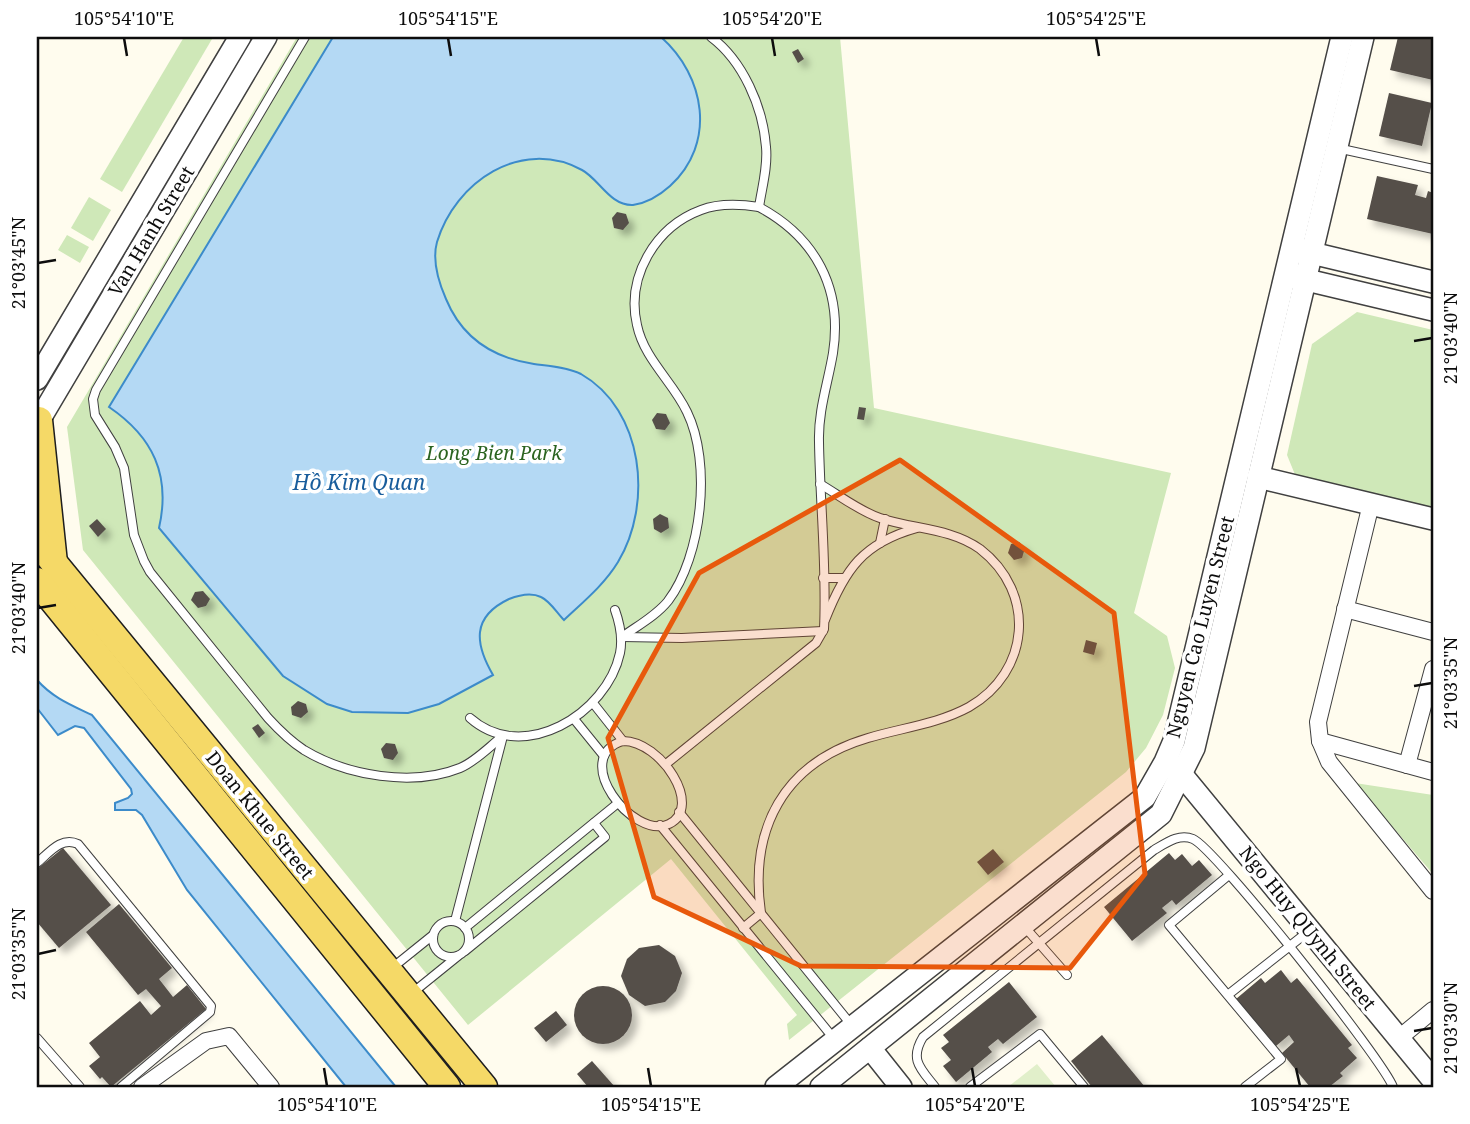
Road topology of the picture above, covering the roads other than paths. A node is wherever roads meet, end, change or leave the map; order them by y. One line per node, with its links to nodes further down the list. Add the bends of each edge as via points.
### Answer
1 (240, 37): 14 (street, Van Hanh Street)
2 (266, 37): 15 (street, Van Hanh Street)
3 (305, 37): 36 (lane, via 96,390 95,415 124,468 134,535 150,572 285,736 322,759 348,768 418,776 462,767)
4 (710, 37): 9 (lane, via 733,59 745,79 763,128 765,169)
5 (1342, 37): 10 (street, Nguyen Cao Luyen Street)
6 (1363, 37): 7 (street, Nguyen Cao Luyen Street)
7 (1336, 148): 8 (lane); 10 (street, Nguyen Cao Luyen Street)
8 (1433, 169)
9 (759, 207): 17 (lane, via 800,236 816,257 830,294 835,338 819,422); 31 (lane, via 720,205 676,223 659,238 639,275 635,309 641,342 688,412 701,460 701,487 682,579 660,610)
10 (1301, 251): 11 (street, Nguyen Cao Luyen Street); 12 (street)
11 (1295, 277): 13 (street); 16 (street, Nguyen Cao Luyen Street); 40 (street, Nguyen Cao Luyen Street)
12 (1433, 282)
13 (1433, 310)
14 (37, 379)
15 (38, 422): 24 (main road)
16 (1258, 477): 18 (street); 44 (street, Nguyen Cao Luyen Street, via 1194,748)
17 (820, 484): 19 (lane); 25 (lane)
18 (1371, 504): 20 (street); 27 (street)
19 (885, 519): 21 (lane); 23 (lane)
20 (1433, 519)
21 (919, 527): 23 (lane); 52 (lane, via 958,537 991,558 1004,574 1018,614 1015,655 994,690 969,707 946,718 844,746 803,773 781,799 765,830 757,876)
22 (37, 542): 24 (main road, Doan Khue Street)
23 (880, 542): 26 (lane, via 859,557)
24 (45, 572): 62 (main road, Doan Khue Street); 77 (main road, Doan Khue Street)
25 (823, 578): 26 (lane); 29 (lane)
26 (843, 578): 29 (lane)
27 (1345, 609): 30 (street); 38 (street, via 1318,722)
28 (615, 610): 31 (lane)
29 (824, 627): 31 (lane, via 682,638); 41 (lane, via 816,643)
30 (1433, 632)
31 (622, 637): 33 (lane, via 608,684)
32 (1433, 669): 42 (street)
33 (593, 704): 35 (lane); 37 (lane)
34 (470, 718): 36 (lane)
35 (574, 719): 36 (lane, via 538,734); 39 (lane)
36 (503, 736): 53 (lane)
37 (623, 741): 39 (lane, via 614,743); 41 (lane, via 645,746)
38 (1320, 741): 42 (street); 51 (street, via 1329,762)
39 (604, 755): 45 (lane, via 607,786)
40 (1165, 762): 44 (street, Ngo Huy QUynh Street); 67 (street, Nguyen Cao Luyen Street, via 1145,797)
41 (666, 764): 46 (lane, via 678,788)
42 (1407, 765): 43 (street)
43 (1433, 772)
44 (1182, 775): 54 (street, Nguyen Cao Luyen Street, via 1161,814); 57 (street, Ngo Huy QUynh Street)
45 (618, 803): 47 (lane); 48 (lane, via 640,820)
46 (679, 812): 48 (lane, via 670,824); 52 (lane)
47 (594, 823): 55 (lane); 61 (lane, via 605,837)
48 (660, 825): 56 (lane)
49 (37, 863): 75 (lane, via 60,844 78,844 211,1006 211,1012)
50 (1229, 875): 59 (lane, via 1201,843 1179,837 1154,850); 60 (lane); 64 (lane, via 1169,925)
51 (1432, 888)
52 (761, 913): 56 (lane); 67 (lane)
53 (455, 921): 55 (lane); 58 (lane, via 443,922)
54 (1023, 925): 59 (lane); 71 (street, Nguyen Cao Luyen Street)
55 (465, 928): 61 (lane, via 469,940)
56 (743, 928): 70 (lane)
57 (1309, 930): 60 (lane); 69 (street, Ngo Huy QUynh Street)
58 (433, 935): 61 (lane, via 439,953 449,957); 62 (lane)
59 (1040, 944): 63 (lane); 82 (lane, via 923,1037 916,1056)
60 (1290, 947): 64 (lane); 86 (lane)
61 (462, 953): 65 (lane)
62 (388, 971): 65 (main road, Doan Khue Street)
63 (1067, 975)
64 (1229, 994): 85 (lane, via 1281,1059)
65 (409, 996): 78 (main road, Doan Khue Street)
66 (1433, 1010): 69 (street)
67 (853, 1027): 70 (street, Nguyen Cao Luyen Street)
68 (37, 1038): 74 (lane)
69 (1398, 1039): 72 (street, Ngo Huy QUynh Street)
70 (835, 1041): 79 (street, Nguyen Cao Luyen Street)
71 (870, 1048): 80 (street, Nguyen Cao Luyen Street); 81 (street)
72 (1433, 1080)
73 (147, 1086): 76 (street, via 206,1041 229,1036)
74 (80, 1087)
75 (121, 1087)
76 (271, 1087)
77 (447, 1087)
78 (484, 1087)
79 (776, 1087)
80 (821, 1087)
81 (901, 1087)
82 (935, 1087)
83 (970, 1087): 84 (lane, via 1040,1034)
84 (1084, 1087)
85 (1245, 1087)
86 (1393, 1087)

